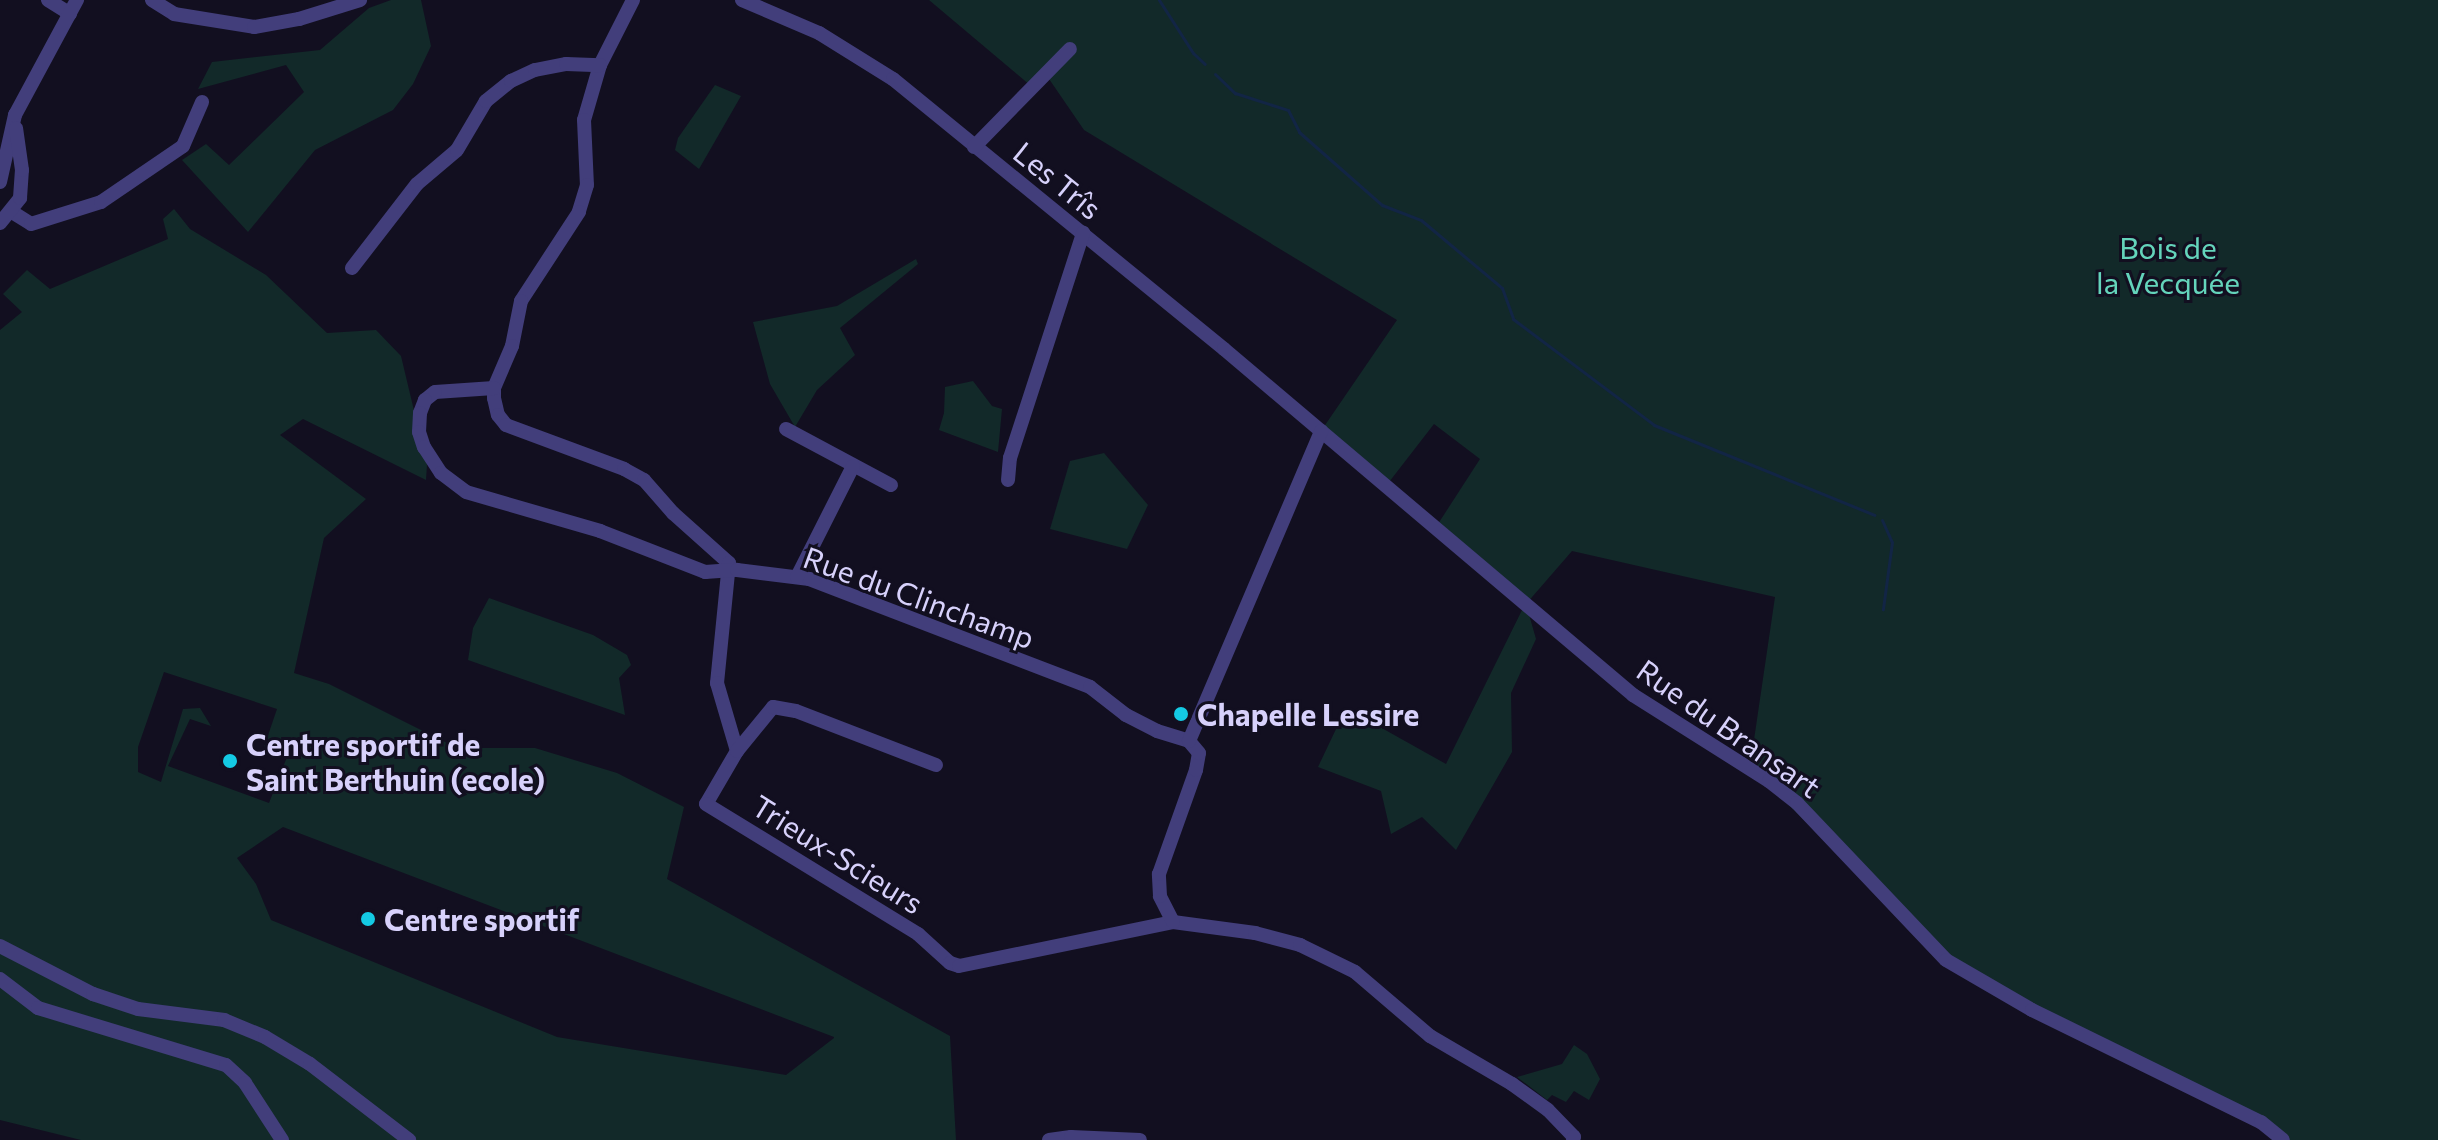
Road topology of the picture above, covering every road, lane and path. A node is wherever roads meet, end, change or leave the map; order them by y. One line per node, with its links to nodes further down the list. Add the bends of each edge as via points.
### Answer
1 (48, 0): 6 (street)
2 (152, 0): 3 (street, via 174,14 254,27)
3 (360, 0)
4 (633, 0): 8 (street)
5 (742, 0): 11 (street, Les Trîs, via 858,55)
6 (74, 7): 10 (street)
7 (1070, 49): 11 (street)
8 (600, 65): 16 (street, via 535,70 486,101 448,162 417,184); 17 (street, via 584,120 587,185 582,203 521,301 512,346)
9 (202, 102): 13 (street, via 183,146 101,202 31,224)
10 (15, 115): 12 (street); 13 (street, via 22,170 20,198)
11 (974, 147): 15 (street, Les Trîs)
12 (0, 182)
13 (12, 212): 14 (street)
14 (0, 223)
15 (1083, 233): 19 (street, Les Trîs); 21 (street, via 1010,458)
16 (352, 268)
17 (494, 388): 23 (street, via 498,415 506,425 639,477 729,563); 23 (street, Rue du Clinchamp, via 441,390 425,400 419,432 441,473 466,492 600,531 696,569)
18 (786, 429): 20 (street)
19 (1321, 431): 25 (street); 36 (street, Rue du Bransart, via 1641,702 1797,803 1946,960 2032,1010 2261,1122)
20 (853, 466): 22 (street); 24 (street)
21 (1008, 480)
22 (891, 485)
23 (728, 572): 24 (street, Rue du Clinchamp); 26 (street, via 717,683)
24 (797, 577): 25 (street, Rue du Clinchamp, via 1090,687 1126,715)
25 (1189, 741): 28 (street, via 1199,753 1196,770 1159,874 1160,896)
26 (737, 751): 27 (street, via 773,707); 28 (street, Trieux-Scieurs, via 706,804 918,934 950,963 959,966)
27 (936, 765)
28 (1173, 922): 31 (street, via 1255,933 1334,960 1430,1036 1536,1101)
29 (0, 946): 33 (street, via 93,994 138,1009 224,1020 265,1037 310,1064)
30 (0, 979): 32 (street, via 38,1008 226,1065 245,1083)
31 (1575, 1139)
32 (282, 1140)
33 (409, 1140)
34 (1049, 1140): 35 (street)
35 (1140, 1140)
36 (2283, 1140)

